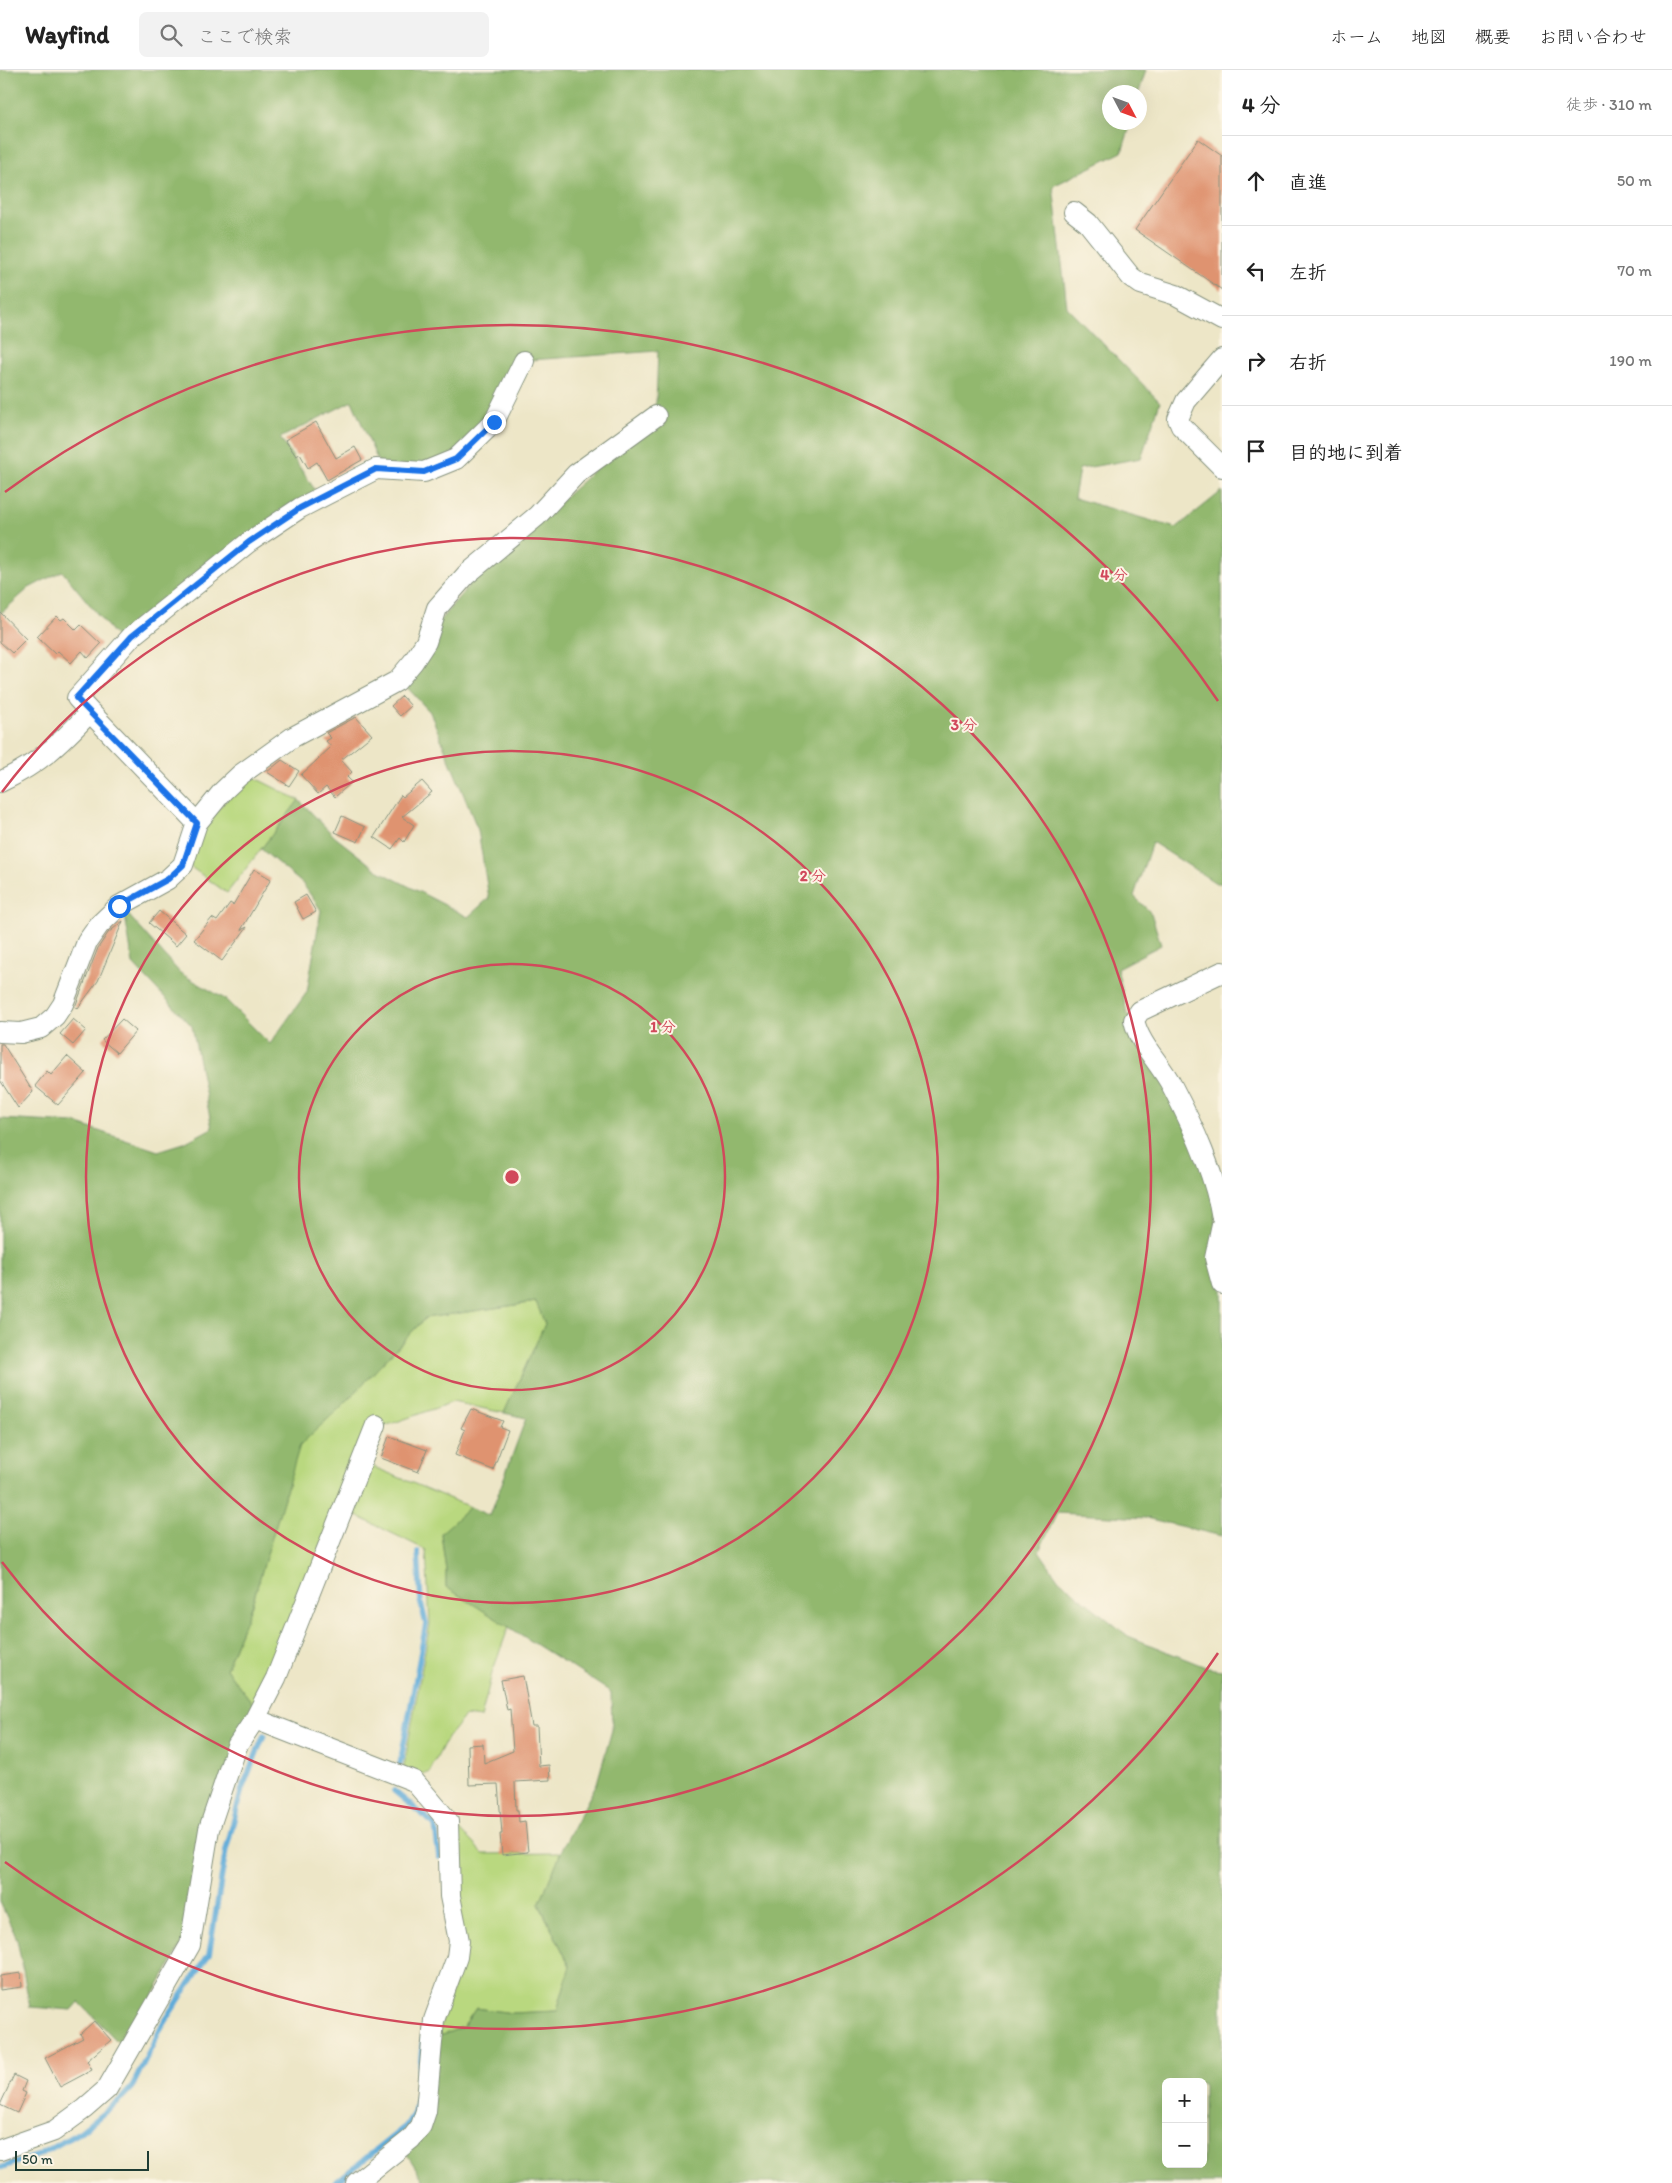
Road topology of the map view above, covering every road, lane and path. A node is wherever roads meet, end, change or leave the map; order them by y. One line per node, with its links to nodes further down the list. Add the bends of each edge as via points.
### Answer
1 (1074, 212): 2 (street, via 1088,222 1131,277 1141,284 1176,295)
2 (1222, 320)
3 (1222, 359): 6 (street, via 1186,401 1178,419 1181,426)
4 (524, 361): 7 (street, via 494,422 456,459 424,472 376,469 300,508 256,537 132,636 76,698)
5 (656, 416): 9 (street, via 576,474 537,516 466,575 437,608 426,642 397,681 293,737 222,791)
6 (1222, 467)
7 (90, 712): 8 (street, via 59,745 28,769); 9 (street)
8 (0, 782)
9 (197, 823): 11 (street, via 183,865 168,879 119,906 99,925 87,942 64,1004 54,1016 41,1028 21,1033)
10 (1222, 972): 12 (street, via 1140,1011 1134,1020 1136,1030 1171,1084 1195,1136 1219,1195)
11 (0, 1032)
12 (1222, 1218)
13 (1222, 1225): 14 (street, via 1215,1258)
14 (1222, 1284)
15 (376, 1425): 16 (street, via 276,1678)
16 (255, 1719): 17 (street, via 237,1746 209,1829 190,1945 107,2089 84,2110 54,2130); 18 (street, via 414,1781 448,1821 450,1896 459,1942 457,1957 434,2020 426,2111 421,2126 411,2139)
17 (0, 2150)
18 (356, 2183)

